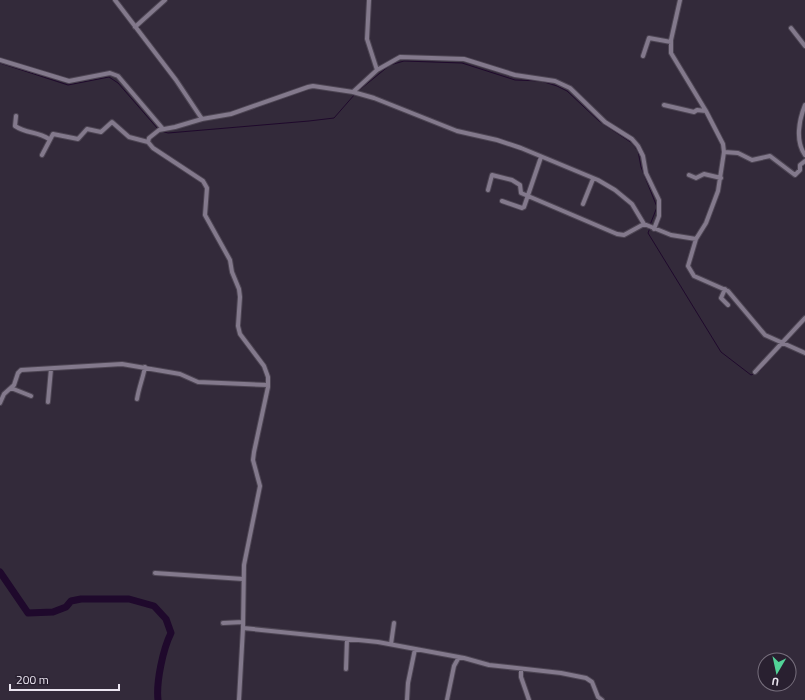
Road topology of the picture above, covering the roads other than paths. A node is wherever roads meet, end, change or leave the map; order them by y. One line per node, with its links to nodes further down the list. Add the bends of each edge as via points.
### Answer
1 (115, 0): 5 (street)
2 (165, 0): 5 (street)
3 (369, 0): 11 (street, via 367,39)
4 (680, 0): 7 (street)
5 (135, 28): 17 (street)
6 (791, 28): 8 (street)
7 (671, 42): 9 (street, via 649,38); 15 (street, via 671,53)
8 (805, 46)
9 (643, 56)
10 (0, 60): 18 (street, via 69,81 110,73 118,76)
11 (377, 70): 12 (street); 34 (street, via 400,57 464,60 515,75 554,81 570,88 605,122 632,139 638,146 646,173 659,200 659,216)
12 (354, 92): 17 (street, via 308,87 231,114); 24 (street, via 391,103 457,131 496,140)
13 (664, 105): 15 (street)
14 (805, 105): 23 (street, via 800,133 802,151)
15 (706, 112): 21 (street, via 723,144)
16 (16, 116): 19 (street, via 14,125 17,128 40,133)
17 (202, 118): 18 (street)
18 (159, 130): 20 (street)
19 (49, 139): 20 (street, via 53,134 78,139 87,129 100,132 112,122 129,137); 22 (street)
20 (148, 142): 44 (street, via 152,148 203,181 207,188 205,215 230,260 239,289 240,334 264,366)
21 (724, 152): 25 (street, via 738,153 752,160 770,156 795,175); 28 (street)
22 (42, 155)
23 (805, 155)
24 (541, 157): 27 (street); 30 (street)
25 (805, 161)
26 (689, 175): 28 (street, via 696,178 704,174)
27 (594, 178): 32 (street); 33 (street, via 624,196 637,210)
28 (721, 178): 35 (street, via 706,223)
29 (488, 190): 30 (street, via 492,175 519,184 520,192)
30 (528, 197): 31 (street, via 523,208); 33 (street, via 617,234 624,235)
31 (502, 201)
32 (583, 204)
33 (644, 225): 34 (street)
34 (653, 228): 35 (street, via 671,235)
35 (696, 239): 36 (street, via 688,266 691,274)
36 (725, 289): 37 (street, via 721,298); 39 (street, via 765,335)
37 (728, 305)
38 (805, 318): 39 (street)
39 (782, 343): 40 (street); 43 (street)
40 (805, 353)
41 (144, 367): 42 (street, via 122,364); 44 (street, via 180,374 198,382); 47 (street)
42 (51, 369): 45 (street, via 21,370); 48 (street)
43 (755, 372)
44 (268, 385): 51 (street, via 253,460 260,486)
45 (11, 388): 46 (street); 49 (street, via 4,394)
46 (30, 396)
47 (137, 398)
48 (48, 402)
49 (0, 403)
50 (155, 573): 51 (street)
51 (242, 579): 52 (street)
52 (243, 622): 53 (street); 55 (street)
53 (223, 623)
54 (394, 623): 57 (street)
55 (243, 628): 56 (street); 62 (street)
56 (347, 640): 57 (street); 60 (street)
57 (391, 644): 58 (street)
58 (415, 649): 59 (street); 63 (street)
59 (459, 657): 61 (street, via 489,665); 64 (street, via 454,666)
60 (346, 669)
61 (521, 669): 65 (street); 66 (street, via 586,678 592,682)
62 (239, 700)
63 (407, 700)
64 (447, 700)
65 (529, 700)
66 (599, 700)

